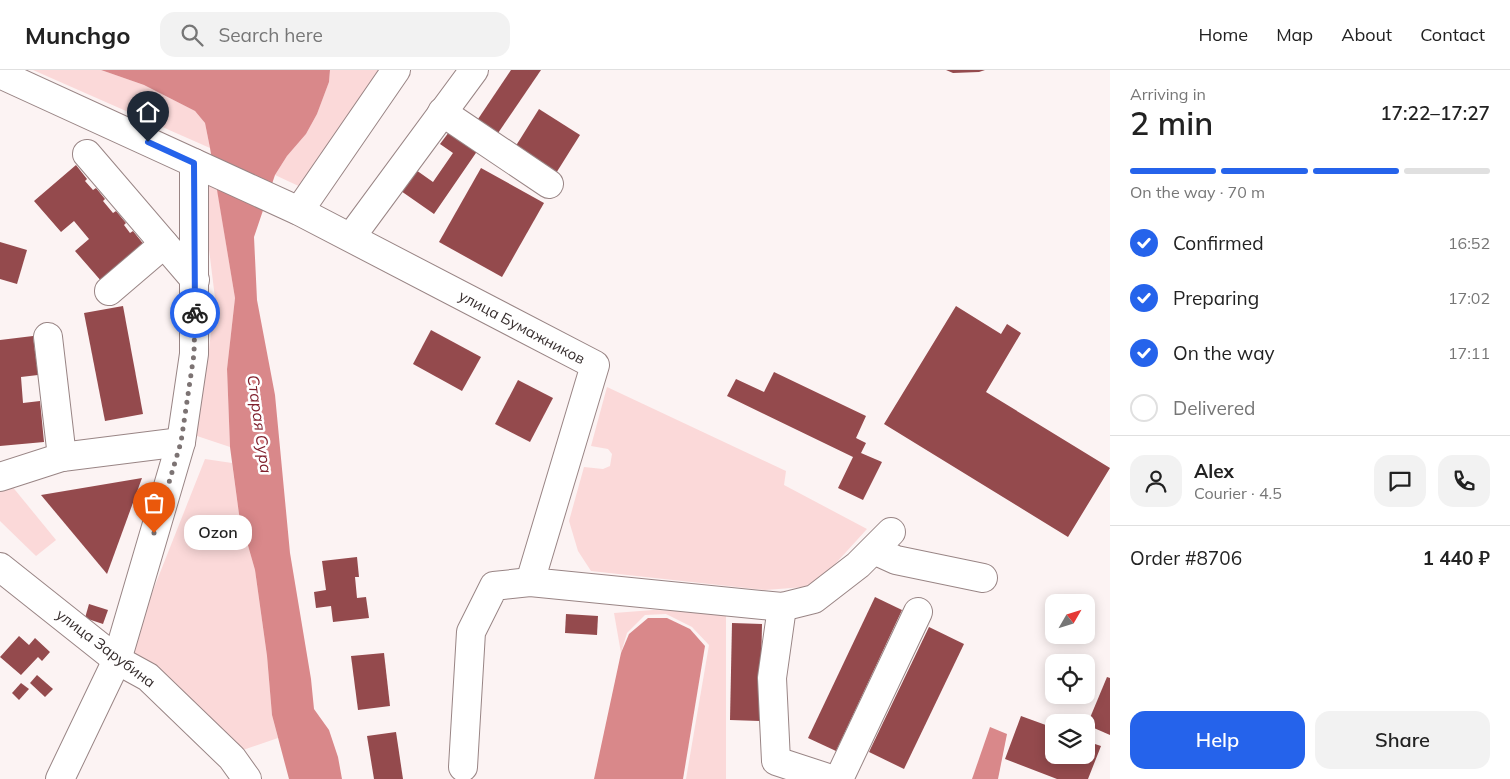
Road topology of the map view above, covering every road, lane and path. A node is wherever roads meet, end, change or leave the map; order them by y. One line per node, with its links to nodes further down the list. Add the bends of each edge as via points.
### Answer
1 (396, 70): 8 (street)
2 (474, 70): 4 (street)
3 (0, 74): 6 (street, улица Бумажников)
4 (442, 112): 7 (street); 9 (street)
5 (87, 154): 10 (street)
6 (194, 163): 8 (street, улица Бумажников); 11 (street)
7 (549, 184)
8 (287, 206): 9 (street, улица Бумажников)
9 (351, 237): 19 (street, улица Бумажников, via 595,365)
10 (164, 244): 11 (street); 12 (street)
11 (195, 280): 14 (street, via 194,354)
12 (109, 291)
13 (48, 337): 15 (street)
14 (181, 442): 15 (street); 22 (street)
15 (62, 457): 16 (street)
16 (0, 477)
17 (0, 567): 22 (street, улица Зарубина)
18 (982, 578): 20 (street, via 896,560 882,541 858,565 814,599)
19 (530, 582): 20 (street); 23 (street, via 494,586 471,632)
20 (782, 607): 26 (street, via 772,678 776,761)
21 (918, 612): 27 (street)
22 (117, 660): 24 (street); 25 (street, улица Зарубина, via 148,677 232,758)
23 (463, 767)
24 (60, 779)
25 (247, 779)
26 (831, 779)
27 (839, 779)

